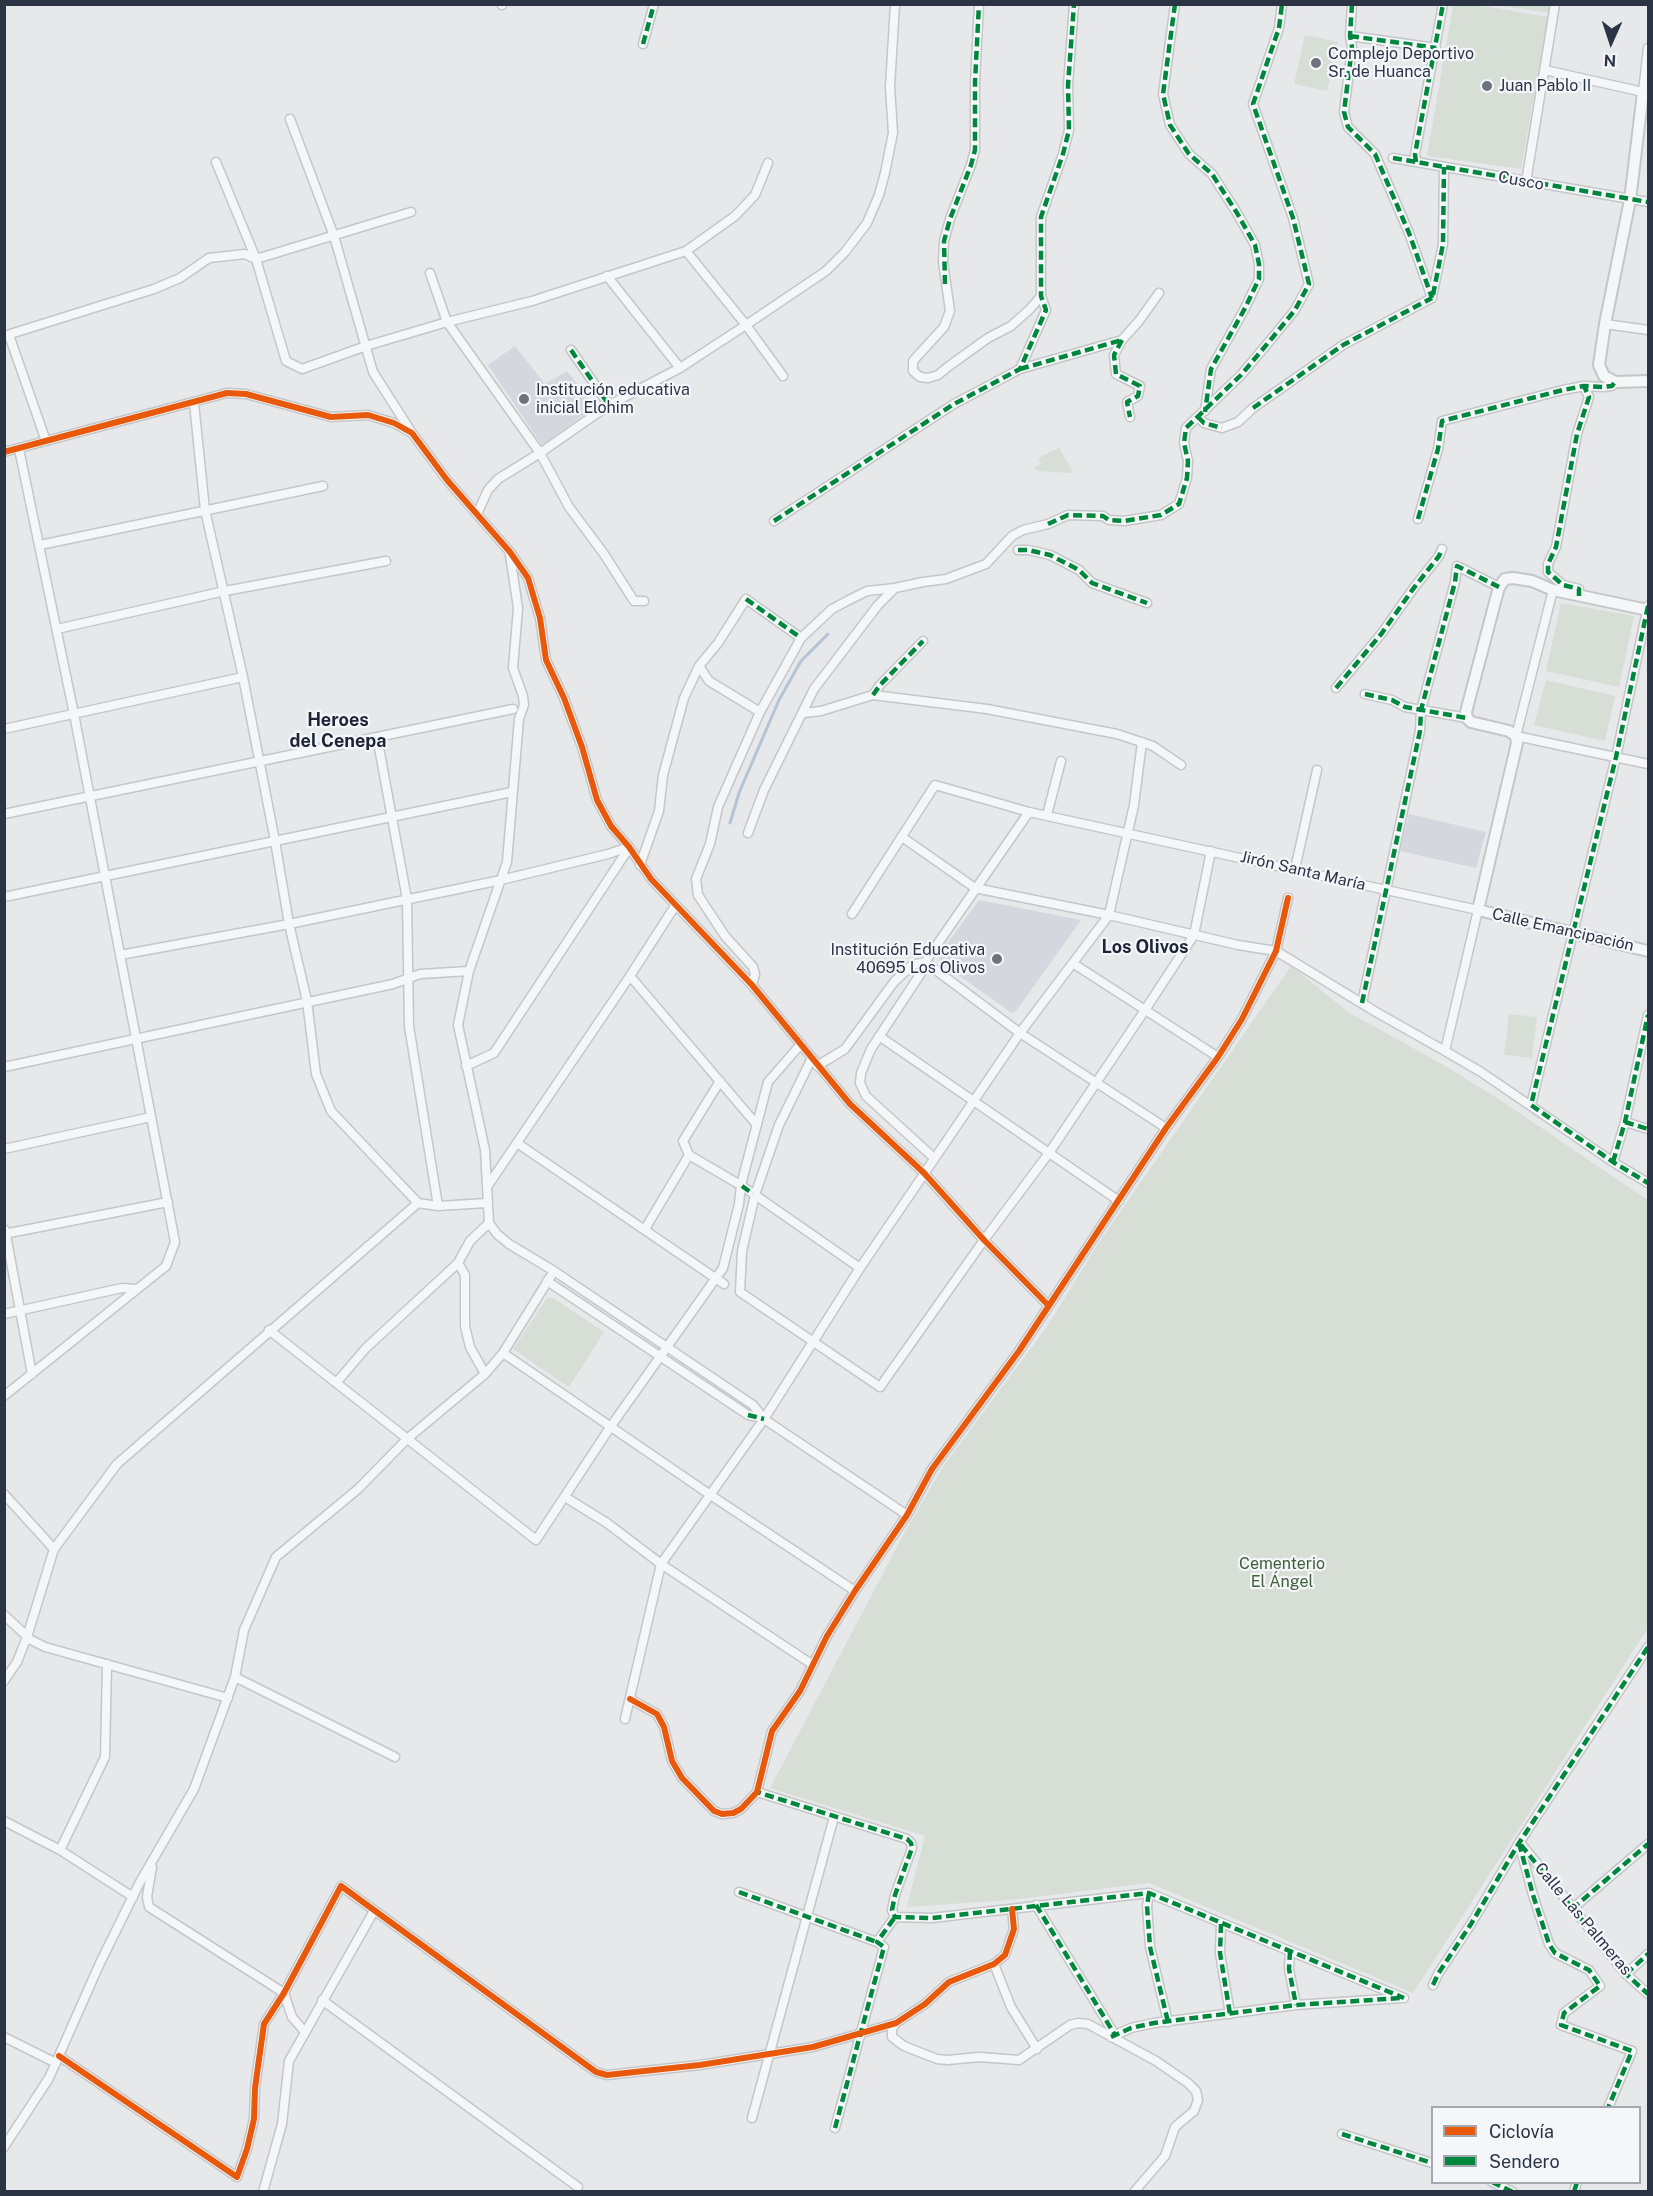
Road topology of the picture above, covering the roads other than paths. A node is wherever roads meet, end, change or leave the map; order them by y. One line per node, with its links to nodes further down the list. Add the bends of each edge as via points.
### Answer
1 (654, 4): 11 (street)
2 (895, 4): 36 (street, via 890,87 892,133 879,195 867,223 826,271)
3 (980, 4): 32 (street, via 975,150 944,241 950,311 944,327 913,361 914,371 920,377 938,375 1011,326)
4 (1074, 4): 32 (street, via 1069,130 1041,217)
5 (1175, 4): 51 (street, via 1163,94 1170,125 1189,154 1212,174 1237,213 1255,245 1259,264 1258,279 1244,310 1211,369)
6 (1282, 4): 51 (street, via 1279,28 1252,105 1293,218 1309,284 1295,310)
7 (1353, 4): 10 (street)
8 (1443, 4): 12 (street)
9 (1555, 4): 14 (street)
10 (1350, 36): 12 (street); 33 (street, via 1344,112 1348,127 1375,154)
11 (643, 44)
12 (1436, 48): 19 (street, via 1414,154)
13 (1648, 48): 15 (street)
14 (1545, 70): 15 (street); 22 (street)
15 (1646, 92): 23 (street)
16 (290, 119): 26 (street)
17 (1393, 158): 19 (street, Cusco)
18 (216, 162): 28 (street)
19 (1416, 162): 21 (street, Cusco)
20 (768, 164): 27 (street, via 755,195 735,216)
21 (1444, 167): 22 (street, Cusco); 33 (street, via 1443,244)
22 (1526, 182): 23 (street, Cusco)
23 (1630, 200): 24 (street, Cusco); 35 (street)
24 (1648, 202)
25 (411, 212): 26 (street)
26 (334, 236): 28 (street); 40 (street)
27 (686, 251): 30 (street); 36 (street)
28 (256, 258): 38 (street, via 245,254 209,258 180,278 154,289); 40 (street, via 286,362 302,369)
29 (430, 273): 34 (street)
30 (607, 276): 34 (street, via 532,301); 42 (street)
31 (1159, 293): 39 (street)
32 (1041, 296): 43 (street, via 1046,310)
33 (1432, 298): 51 (street, via 1343,345 1238,422 1221,428)
34 (447, 322): 40 (street); 56 (street)
35 (1605, 324): 37 (street); 46 (street, via 1599,365 1604,376)
36 (746, 325): 42 (street); 44 (street)
37 (1648, 330)
38 (7, 336): 53 (street)
39 (1122, 340): 43 (street); 50 (street, via 1114,356 1116,374 1140,387 1138,396 1127,402)
40 (366, 346): 52 (street, via 372,372)
41 (571, 350): 49 (street)
42 (680, 368): 49 (street)
43 (1020, 369): 61 (street, via 954,404)
44 (783, 376)
45 (1648, 381): 46 (street)
46 (1615, 382): 47 (street, via 1612,386)
47 (1584, 386): 60 (street, via 1442,421); 71 (street, via 1589,397 1577,434 1556,547 1548,564 1548,572 1563,585 1578,589)
48 (194, 403): 52 (street, via 227,393 246,394 331,417 369,415); 53 (street); 58 (street)
49 (609, 405): 56 (street)
50 (1130, 417)
51 (1202, 417): 68 (street, via 1184,434 1187,478 1179,504 1161,515 1124,521 1068,515 1012,536 986,564 946,579)
52 (412, 433): 59 (street)
53 (46, 441): 54 (street)
54 (19, 449): 55 (street); 62 (street)
55 (4, 452)
56 (540, 453): 59 (street, via 498,479); 72 (street, via 568,507 633,601)
57 (322, 486): 58 (street)
58 (206, 510): 62 (street); 69 (street)
59 (477, 514): 65 (street)
60 (1418, 519)
61 (774, 521)
62 (40, 545): 75 (street)
63 (1442, 549): 80 (street, via 1382,633)
64 (1018, 550): 73 (street, via 1050,555 1078,570 1092,583)
65 (510, 552): 99 (street, via 518,608 513,668 524,705 519,719); 109 (street, via 528,578 540,618 546,660 582,747 597,800 611,826)
66 (386, 561): 69 (street)
67 (1499, 587): 70 (street, via 1505,579 1513,578 1532,581); 84 (street, via 1457,566); 88 (street)
68 (895, 588): 76 (street, via 867,591 832,609); 86 (street, via 831,665 814,689)
69 (225, 591): 75 (street); 79 (street)
70 (1553, 591): 71 (street); 91 (street)
71 (1579, 596): 74 (street)
72 (644, 601)
73 (1147, 603)
74 (1648, 609): 93 (street)
75 (57, 629): 87 (street)
76 (801, 638): 78 (street, via 746,598); 85 (street)
77 (922, 641): 82 (street)
78 (699, 666): 85 (street, via 709,681); 111 (street, via 684,698 663,775 659,811)
79 (243, 677): 87 (street); 94 (street)
80 (1336, 688)
81 (1365, 694): 84 (street)
82 (873, 695): 86 (street); 92 (street, via 987,709)
83 (513, 709): 90 (street)
84 (1422, 710): 88 (street); 116 (street)
85 (760, 712): 135 (street, via 718,807 696,879 698,895 725,936 753,967)
86 (804, 713): 105 (street, via 764,790)
87 (74, 714): 89 (street); 100 (street)
88 (1467, 718): 91 (street)
89 (4, 729)
90 (377, 736): 94 (street); 104 (street)
91 (1516, 736): 93 (street); 121 (street)
92 (1142, 742): 97 (street); 106 (street)
93 (1616, 757): 96 (street); 125 (street)
94 (260, 760): 100 (street); 108 (street)
95 (1062, 761): 103 (street)
96 (1648, 764)
97 (1181, 765)
98 (1317, 770): 112 (street)
99 (512, 792): 104 (street); 114 (street, via 507,862)
100 (90, 797): 102 (street); 113 (street)
101 (1029, 812): 103 (street, Jirón Santa María); 107 (street, Jirón Santa María, via 935,786); 115 (street)
102 (4, 814)
103 (1047, 815): 106 (street, Jirón Santa María)
104 (392, 817): 108 (street); 119 (street)
105 (748, 833)
106 (1127, 834): 110 (street, Jirón Santa María); 123 (street)
107 (902, 837): 115 (street); 122 (street)
108 (275, 841): 113 (street); 124 (street)
109 (629, 847): 111 (street); 114 (street); 148 (street, via 494,1053)
110 (1211, 851): 112 (street, Jirón Santa María); 126 (street)
111 (640, 865): 120 (street)
112 (1295, 869): 116 (street, Jirón Santa María)
113 (105, 876): 117 (street); 129 (street)
114 (501, 880): 119 (street); 132 (street)
115 (975, 888): 123 (street); 130 (street)
116 (1386, 890): 121 (street, Jirón Santa María); 137 (street)
117 (4, 897)
118 (1288, 898): 127 (street)
119 (407, 899): 124 (street); 134 (street)
120 (675, 906): 133 (street); 135 (street)
121 (1478, 910): 125 (street, Calle Emancipación); 145 (street)
122 (852, 914)
123 (1109, 915): 126 (street); 131 (street)
124 (289, 924): 129 (street); 136 (street)
125 (1572, 932): 128 (street, Calle Emancipación); 153 (street)
126 (1194, 934): 127 (street); 138 (street)
127 (1276, 951): 137 (street); 146 (street, via 1260,987)
128 (1648, 951)
129 (120, 955): 142 (street)
130 (925, 962): 140 (street); 141 (street); 147 (street, via 912,965 894,982 844,1049)
131 (1074, 964): 138 (street); 140 (street)
132 (469, 971): 134 (street, via 420,974); 148 (street, via 459,1025)
133 (630, 976): 151 (street); 159 (street)
134 (408, 980): 136 (street); 174 (street, via 410,1035)
135 (752, 985): 143 (street)
136 (307, 1002): 142 (street); 172 (street, via 316,1074 331,1111)
137 (1362, 1003): 145 (street)
138 (1145, 1010): 146 (street); 150 (street)
139 (1648, 1015): 144 (street)
140 (1020, 1033): 150 (street); 152 (street)
141 (879, 1036): 152 (street); 163 (street, via 863,1065 860,1083 867,1096)
142 (136, 1038): 149 (street); 154 (street)
143 (802, 1046): 147 (street); 156 (street, via 768,1082)
144 (1645, 1048): 155 (street)
145 (1445, 1051): 153 (street)
146 (1218, 1057): 157 (street)
147 (814, 1062): 165 (street, via 850,1104); 169 (street, via 779,1125)
148 (466, 1066): 168 (street, via 485,1150)
149 (4, 1067)
150 (1097, 1081): 157 (street); 161 (street)
151 (720, 1082): 156 (street); 162 (street, via 683,1141)
152 (975, 1102): 161 (street); 163 (street)
153 (1531, 1105): 164 (street)
154 (152, 1117): 160 (street); 171 (street)
155 (1625, 1122): 158 (street); 164 (street)
156 (757, 1125): 167 (street)
157 (1166, 1128): 170 (street)
158 (1648, 1129)
159 (517, 1143): 168 (street); 176 (street)
160 (4, 1149)
161 (1048, 1153): 170 (street); 178 (street)
162 (689, 1155): 167 (street); 176 (street)
163 (934, 1158): 165 (street)
164 (1613, 1162): 166 (street)
165 (924, 1173): 178 (street); 180 (street)
166 (1648, 1184)
167 (741, 1185): 169 (street); 182 (street, via 723,1268)
168 (487, 1187): 173 (street)
169 (754, 1194): 180 (street); 190 (street, via 742,1251 740,1292)
170 (1119, 1201): 186 (street)
171 (168, 1202): 177 (street); 185 (street, via 175,1242 166,1266)
172 (417, 1203): 174 (street); 189 (street)
173 (487, 1203): 174 (street); 175 (street)
174 (438, 1206)
175 (489, 1224): 179 (street, via 470,1241); 181 (street, via 509,1244)
176 (645, 1229): 182 (street)
177 (5, 1232): 187 (street)
178 (984, 1240): 186 (street); 190 (street, via 880,1387)
179 (458, 1263): 195 (street, via 465,1275 465,1326 470,1347); 196 (street, via 366,1348)
180 (860, 1268): 190 (street)
181 (554, 1271): 183 (street); 191 (street)
182 (714, 1279): 184 (street); 191 (street)
183 (547, 1281): 192 (street); 193 (street)
184 (724, 1284)
185 (137, 1289): 187 (street, via 122,1288); 194 (street)
186 (1048, 1305): 204 (street, via 932,1469)
187 (20, 1311): 188 (street); 194 (street)
188 (4, 1314)
189 (269, 1330): 196 (street); 205 (street, via 117,1464)
190 (814, 1342): 198 (street)
191 (668, 1348): 193 (street); 198 (street, via 753,1405)
192 (502, 1353): 195 (street); 199 (street)
193 (660, 1358): 198 (street, via 748,1415); 199 (street)
194 (32, 1374): 197 (street)
195 (485, 1374): 200 (street)
196 (336, 1383): 200 (street)
197 (4, 1396)
198 (764, 1419): 202 (street); 204 (street)
199 (611, 1426): 202 (street); 203 (street)
200 (407, 1438): 203 (street, via 536,1540); 213 (street, via 358,1489 276,1557 244,1630)
201 (4, 1494): 205 (street)
202 (709, 1494): 206 (street); 207 (street)
203 (565, 1497): 206 (street)
204 (907, 1515): 207 (street)
205 (54, 1550): 209 (street)
206 (661, 1564): 212 (street); 216 (street)
207 (855, 1591): 212 (street)
208 (4, 1615): 209 (street)
209 (27, 1636): 211 (street, via 45,1647); 214 (street)
210 (1648, 1647): 222 (street)
211 (107, 1664): 215 (street); 224 (street, via 105,1757)
212 (813, 1665): 219 (street, via 772,1731)
213 (235, 1677): 215 (street); 218 (street)
214 (4, 1681)
215 (228, 1698): 225 (street, via 194,1789)
216 (630, 1699): 217 (street); 219 (street, via 657,1714 672,1761 682,1778 714,1811 733,1813)
217 (625, 1719)
218 (395, 1757)
219 (757, 1792): 220 (street)
220 (834, 1817): 233 (street); 234 (street, via 912,1843 895,1895)
221 (4, 1821): 224 (street)
222 (1520, 1843): 231 (street, Calle Las Palmeras); 241 (street); 256 (street, via 1549,1944 1555,1953 1589,1970 1600,1986 1564,2013 1561,2025 1632,2051)
223 (1648, 1844): 231 (street)
224 (60, 1850): 228 (street)
225 (152, 1861): 228 (street); 242 (street, via 149,1907)
226 (739, 1892): 233 (street)
227 (1149, 1893): 229 (street); 235 (street); 247 (street, via 1146,1906 1150,1947)
228 (133, 1897): 255 (street)
229 (1036, 1905): 230 (street); 251 (street)
230 (1012, 1909): 234 (street, via 932,1918); 239 (street, via 1014,1929 1005,1955)
231 (1572, 1909): 240 (street, Calle Las Palmeras)
232 (374, 1911): 242 (street, via 341,1886); 244 (street); 254 (street, via 596,2072 607,2075)
233 (807, 1917): 236 (street); 254 (street)
234 (895, 1917): 236 (street)
235 (1221, 1924): 237 (street); 246 (street, via 1220,1953)
236 (877, 1942): 250 (street, via 884,1947)
237 (1290, 1951): 245 (street); 245 (street, via 1404,1998)
238 (1648, 1954): 240 (street)
239 (994, 1964): 248 (street, via 950,1982); 253 (street, via 1011,2007)
240 (1626, 1974): 243 (street, Calle Las Palmeras)
241 (1433, 1985)
242 (284, 1993): 249 (street, via 292,2017); 255 (street, via 264,2024 254,2119 237,2177)
243 (1648, 1994)
244 (322, 2000): 249 (street); 263 (street)
245 (1296, 2005): 246 (street)
246 (1230, 2014): 247 (street)
247 (1168, 2022): 251 (street, via 1131,2028)
248 (896, 2023): 250 (street); 253 (street, via 892,2037 937,2059 1019,2060)
249 (305, 2032): 264 (street, via 289,2061 282,2124)
250 (861, 2033): 254 (street); 258 (street)
251 (1113, 2036): 253 (street, via 1078,2023); 265 (street, via 1197,2091 1194,2111 1175,2127 1165,2156)
252 (4, 2037): 255 (street)
253 (1037, 2049)
254 (770, 2054): 257 (street)
255 (58, 2059): 260 (street)
256 (1609, 2106)
257 (752, 2118)
258 (835, 2128)
259 (1342, 2134): 261 (street)
260 (4, 2147)
261 (1431, 2163)
262 (1496, 2184): 266 (street)
263 (578, 2187)
264 (264, 2191)
265 (1134, 2192)
266 (1513, 2192)

